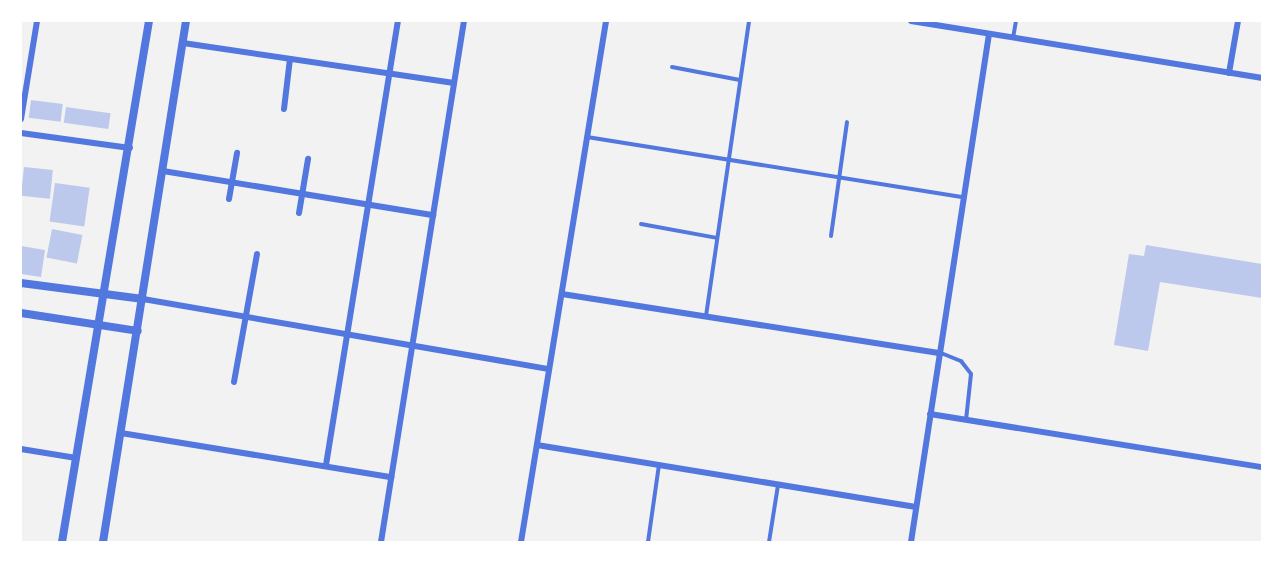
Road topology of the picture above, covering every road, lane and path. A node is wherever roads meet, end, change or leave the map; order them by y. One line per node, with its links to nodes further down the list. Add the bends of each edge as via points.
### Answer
1 (37, 21): 22 (street)
2 (149, 21): 26 (street)
3 (186, 21): 13 (street)
4 (398, 21): 16 (street)
5 (464, 21): 20 (street)
6 (606, 21): 25 (street)
7 (749, 21): 19 (lane)
8 (911, 21): 11 (street)
9 (1016, 21): 12 (lane)
10 (1238, 21): 17 (street)
11 (989, 34): 12 (street); 34 (street)
12 (1013, 38): 17 (street)
13 (183, 42): 14 (street); 30 (street)
14 (290, 58): 16 (street); 21 (street)
15 (672, 67): 19 (lane)
16 (388, 73): 20 (street); 36 (street)
17 (1229, 73): 18 (street)
18 (1262, 78)
19 (740, 80): 29 (lane)
20 (454, 83): 38 (street)
21 (284, 110)
22 (21, 119)
23 (847, 122): 31 (lane)
24 (21, 133): 26 (street)
25 (587, 137): 29 (lane); 45 (street)
26 (131, 148): 44 (street)
27 (237, 153): 32 (street)
28 (308, 159): 33 (street)
29 (729, 160): 31 (lane); 41 (lane)
30 (163, 171): 32 (street); 46 (street)
31 (839, 177): 34 (lane); 40 (lane)
32 (232, 181): 33 (street); 35 (street)
33 (302, 191): 36 (street); 37 (street)
34 (964, 197): 54 (street)
35 (229, 198)
36 (369, 201): 38 (street); 52 (street)
37 (299, 213)
38 (433, 215): 53 (street)
39 (641, 224): 41 (lane)
40 (831, 236)
41 (717, 238): 48 (lane)
42 (257, 254): 49 (street)
43 (21, 283): 44 (street)
44 (105, 293): 46 (street); 50 (street)
45 (562, 294): 48 (street); 55 (street)
46 (142, 299): 49 (street); 51 (street)
47 (21, 313): 50 (street)
48 (705, 316): 54 (street)
49 (246, 317): 52 (street); 56 (street)
50 (99, 325): 51 (street); 62 (street)
51 (138, 331): 59 (street)
52 (348, 334): 53 (street); 63 (street)
53 (412, 346): 55 (street); 66 (street)
54 (940, 353): 57 (street); 58 (lane, via 961,361 971,374)
55 (549, 369): 60 (street)
56 (234, 382)
57 (930, 414): 58 (street); 68 (street)
58 (966, 420): 65 (street)
59 (121, 433): 63 (street); 70 (street)
60 (537, 445): 64 (street); 72 (street)
61 (21, 449): 62 (street)
62 (76, 458): 69 (street)
63 (326, 465): 66 (street)
64 (659, 465): 67 (street); 73 (lane)
65 (1262, 467)
66 (391, 477): 71 (street)
67 (778, 484): 68 (street); 74 (lane)
68 (916, 507): 75 (street)
69 (62, 542)
70 (103, 542)
71 (381, 542)
72 (521, 542)
73 (648, 542)
74 (769, 542)
75 (910, 542)

